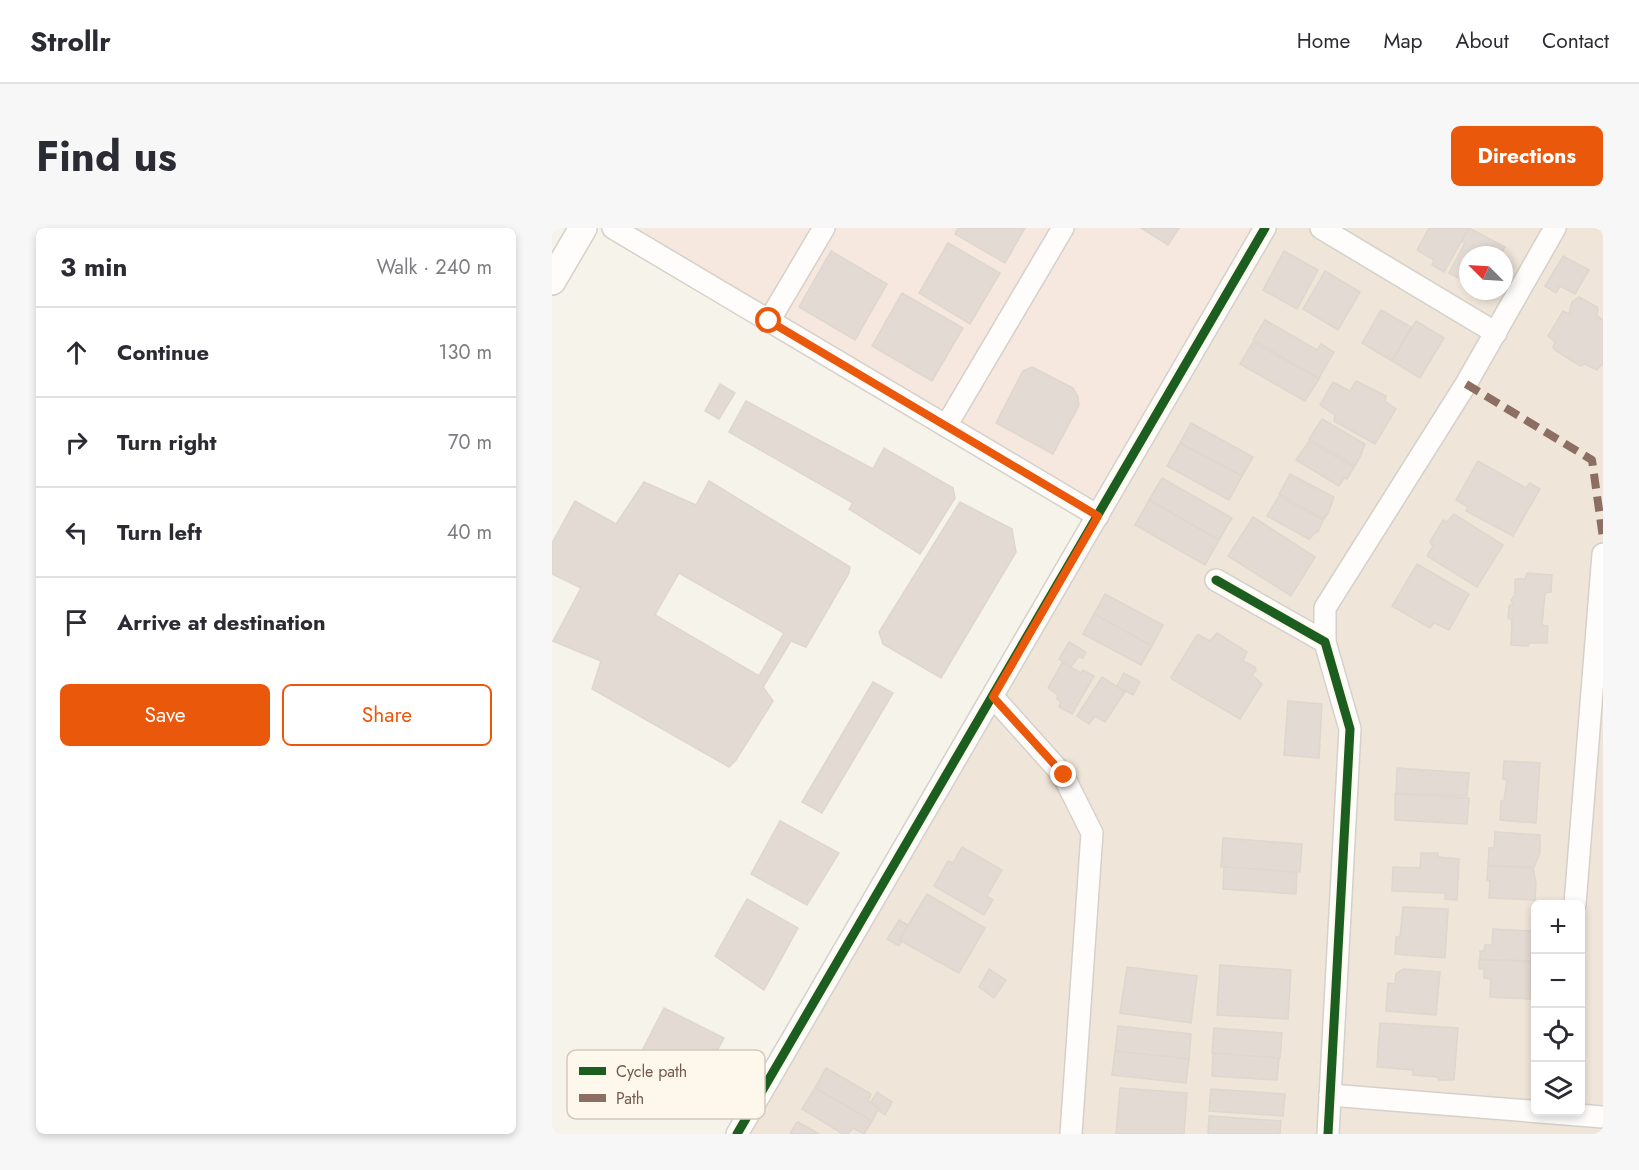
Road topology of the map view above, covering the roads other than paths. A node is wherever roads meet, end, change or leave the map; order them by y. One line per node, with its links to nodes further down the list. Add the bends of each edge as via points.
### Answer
1 (583, 228): 8 (street)
2 (613, 228): 9 (street)
3 (824, 228): 9 (street)
4 (1063, 228): 11 (street)
5 (1265, 228): 12 (street)
6 (1321, 228): 10 (street)
7 (1556, 228): 10 (street)
8 (552, 281)
9 (769, 321): 11 (street)
10 (1496, 333): 15 (street, via 1325,608)
11 (946, 426): 12 (street)
12 (1098, 516): 16 (street)
13 (1603, 554): 17 (street)
14 (1216, 580): 15 (street)
15 (1325, 642): 19 (street, via 1350,729)
16 (993, 697): 18 (street); 25 (street, via 1064,775 1092,833)
17 (1575, 900)
18 (765, 1086)
19 (1330, 1095): 20 (street); 26 (street)
20 (1531, 1110)
21 (1585, 1115): 22 (street)
22 (1603, 1117)
23 (746, 1119): 24 (street)
24 (737, 1134)
25 (1071, 1134)
26 (1328, 1134)

